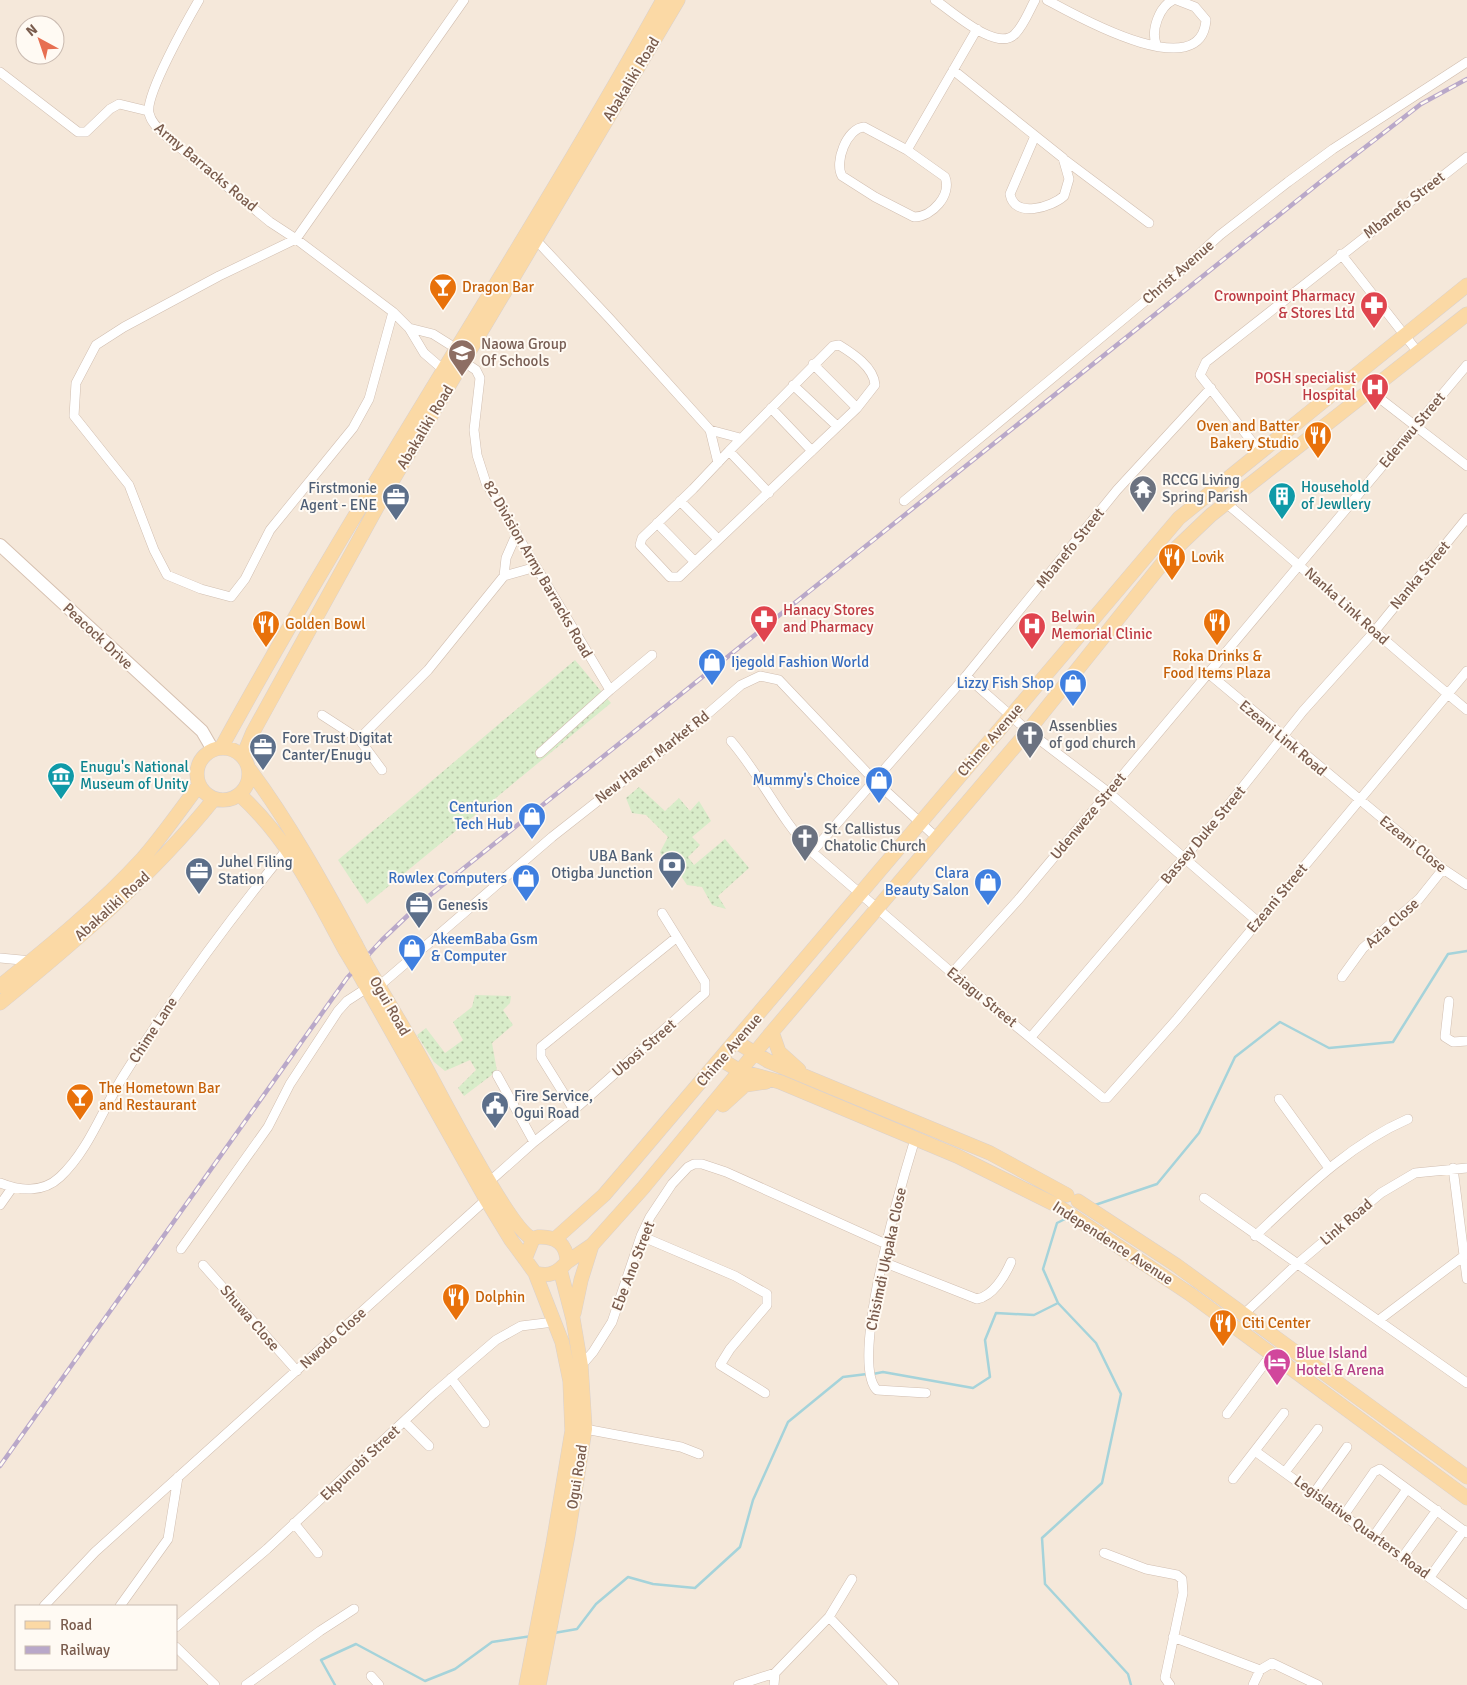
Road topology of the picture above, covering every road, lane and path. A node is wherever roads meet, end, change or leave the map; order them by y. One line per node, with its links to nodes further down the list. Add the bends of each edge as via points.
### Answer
1 (199, 0): 14 (street, Army Barracks Road, via 156,84)
2 (464, 0): 20 (street)
3 (663, 0): 29 (main road, Abakaliki Road, via 493,290)
4 (678, 0): 21 (main road, Abakaliki Road)
5 (935, 0): 9 (street)
6 (1035, 0): 9 (street, via 1010,38 998,40)
7 (1047, 0): 10 (street, via 1127,38)
8 (1175, 0): 10 (street, via 1166,5 1156,24); 10 (street, via 1202,12 1206,20 1202,35 1187,47 1168,49)
9 (977, 29): 12 (street)
10 (1156, 44)
11 (1467, 62): 49 (street, Christ Avenue, via 1333,149 1220,235 1173,278)
12 (953, 70): 15 (street); 16 (street)
13 (0, 72): 14 (street, via 78,132 86,132 110,108 119,104)
14 (148, 111): 20 (street, Army Barracks Road, via 152,122 167,137 270,222)
15 (1035, 136): 18 (street); 18 (street, via 1010,194 1018,206 1047,206 1064,196 1069,179)
16 (907, 150): 16 (street, via 869,128 857,128 848,138 840,160 840,172 848,181 914,217 926,215 936,208 945,192 946,180)
17 (1467, 157): 22 (street, Mbanefo Street)
18 (1063, 158): 19 (street)
19 (1149, 223)
20 (296, 238): 24 (street, Army Barracks Road); 24 (street, via 117,331 96,345 76,383 74,416 129,485 167,575 232,597 270,530 353,428 368,399)
21 (536, 240): 29 (main road, Abakaliki Road); 40 (street)
22 (1341, 254): 27 (street); 34 (street, Mbanefo Street, via 1206,362 1200,375)
23 (1467, 285): 27 (main road, Chime Avenue)
24 (394, 312): 26 (street, Army Barracks Road)
25 (1467, 314): 28 (main road, Chime Avenue)
26 (409, 328): 29 (street, via 433,334); 32 (street, Army Barracks Road, via 424,353)
27 (1405, 334): 28 (street); 44 (main road, Chime Avenue)
28 (1417, 351): 35 (main road, Chime Avenue)
29 (462, 355): 32 (main road, Abakaliki Road); 53 (street, 82 Division Army Barracks Road, via 480,378 474,430 479,464 486,483)
30 (813, 364): 33 (street); 37 (street); 37 (street, via 826,350 838,345 852,353 868,370 875,385)
31 (1467, 365): 38 (street, Edenwu Street)
32 (448, 373): 74 (main road, Abakaliki Road, via 381,470); 76 (main road, Abakaliki Road, via 253,732)
33 (793, 385): 36 (street); 39 (street)
34 (1211, 388): 44 (street); 64 (street, Mbanefo Street, via 1117,490)
35 (1369, 390): 38 (street); 50 (main road, Chime Avenue)
36 (771, 408): 41 (street); 42 (street)
37 (857, 408): 39 (street)
38 (1416, 425): 46 (street); 57 (street, Edenwu Street)
39 (837, 426): 42 (street)
40 (710, 430): 41 (street); 45 (street)
41 (740, 438): 43 (street)
42 (812, 450): 47 (street)
43 (729, 451): 45 (street); 47 (street)
44 (1260, 452): 69 (main road, Chime Avenue, via 1180,518)
45 (718, 463): 48 (street)
46 (1467, 466)
47 (769, 493): 54 (street)
48 (680, 501): 52 (street); 54 (street)
49 (904, 502)
50 (1226, 503): 57 (street, Nanka Link Road); 70 (main road, Chime Avenue, via 1169,555)
51 (1467, 518): 60 (street, Nanka Street)
52 (658, 523): 56 (street); 56 (street, via 642,538 640,545 666,573 676,578)
53 (517, 533): 58 (street, 82 Division Army Barracks Road); 59 (street, via 506,558)
54 (718, 539): 56 (street)
55 (0, 545): 74 (street, Peacock Drive)
56 (695, 562)
57 (1300, 564): 60 (street, Nanka Link Road); 63 (street, Udenweze Street)
58 (536, 567): 59 (street); 65 (street, 82 Division Army Barracks Road)
59 (504, 576): 72 (street, via 428,670)
60 (1374, 632): 66 (street, Nanka Link Road); 71 (street, Bassey Duke Street)
61 (652, 655): 65 (street)
62 (1467, 671): 66 (street, Ezeani Street)
63 (1208, 674): 71 (street, Ezeani Link Road); 81 (street, Udenweze Street)
64 (966, 676): 69 (street); 79 (street, Mbanefo Street)
65 (610, 690): 75 (street)
66 (1447, 693): 67 (street, Nanka Link Road); 84 (street, Ezeani Street)
67 (1467, 710)
68 (322, 715): 72 (street)
69 (1012, 716): 70 (street); 85 (main road, Chime Avenue)
70 (1028, 731): 81 (street); 86 (main road, Chime Avenue)
71 (1283, 738): 84 (street, Ezeani Link Road); 89 (street, Bassey Duke Street)
72 (359, 739): 78 (street)
73 (731, 741): 88 (street, via 756,772 788,825)
74 (217, 749): 76 (main road, via 237,751); 80 (main road, via 205,755 198,766)
75 (540, 753)
76 (243, 756): 77 (main road)
77 (250, 770): 82 (main road, via 247,786); 98 (main road, Ogui Road, via 301,850)
78 (382, 770)
79 (875, 781): 85 (street, New Haven Market Rd); 88 (street, Mbanefo Street); 104 (street, New Haven Market Rd, via 779,680 760,676 752,679 552,837)
80 (199, 785): 83 (main road); 91 (main road, Abakaliki Road)
81 (1108, 792): 89 (street); 101 (street, Udenweze Street)
82 (240, 795): 83 (main road, via 228,800); 87 (main road, Ogui Road, via 264,817)
83 (214, 799): 91 (main road, Abakaliki Road, via 162,861)
84 (1360, 801): 90 (street, Ezeani Close); 96 (street, Ezeani Street)
85 (920, 824): 86 (street, New Haven Market Rd); 93 (main road, Chime Avenue)
86 (937, 838): 94 (main road, Chime Avenue)
87 (288, 848): 98 (main road, Ogui Road); 128 (street, Chime Lane, via 180,990 123,1076 83,1147 60,1177 35,1190)
88 (812, 852): 93 (street)
89 (1184, 857): 96 (street); 108 (street, Bassey Duke Street)
90 (1443, 869): 92 (street, Ezeani Close); 102 (street, Azia Close, via 1419,899 1363,948)
91 (131, 880): 100 (main road, Abakaliki Road)
92 (1467, 885)
93 (861, 895): 94 (street, Eziagu Street); 109 (main road, Chime Avenue)
94 (878, 909): 101 (street, Eziagu Street); 107 (main road, Chime Avenue)
95 (662, 913): 97 (street, Ubosi Street)
96 (1257, 920): 117 (street, Ezeani Street, via 1177,1019 1110,1096)
97 (677, 937): 119 (street, Ubosi Street, via 705,982 705,993); 119 (street, via 541,1047 541,1057)
98 (350, 947): 104 (main road, Ogui Road, bridge)
99 (0, 958): 100 (street)
100 (36, 966): 103 (main road, Abakaliki Road); 106 (main road, Abakaliki Road)
101 (952, 973): 108 (street, Eziagu Street)
102 (1342, 977)
103 (0, 986)
104 (373, 987): 129 (main road, Ogui Road); 138 (street, New Haven Market Rd, via 348,1000 338,1011 290,1084 268,1127)
105 (1449, 1001): 110 (street, via 1445,1037 1453,1042)
106 (0, 1003)
107 (772, 1032): 111 (main road, Chime Avenue); 115 (main road, via 779,1052)
108 (1031, 1038): 117 (street, Eziagu Street)
109 (735, 1041): 111 (main road, Independence Avenue); 112 (main road, Chime Avenue)
110 (1467, 1041)
111 (755, 1054): 113 (main road, Chime Avenue); 115 (main road, Independence Avenue)
112 (720, 1059): 113 (main road, Independence Avenue); 135 (main road, Chime Avenue, via 604,1196)
113 (740, 1071): 116 (main road, Independence Avenue); 123 (main road, Chime Avenue)
114 (497, 1075): 122 (street)
115 (807, 1078): 148 (main road, Independence Avenue, via 990,1153 1073,1198)
116 (780, 1082): 121 (main road, Independence Avenue); 123 (main road, via 754,1082 742,1086)
117 (1103, 1098)
118 (1279, 1099): 124 (street)
119 (574, 1110): 122 (street, Ubosi Street)
120 (1408, 1119): 124 (street, via 1371,1137)
121 (915, 1139): 136 (street, Chisimdi Ukpaka Close); 152 (main road, Independence Avenue, via 1000,1176 1056,1205 1165,1276)
122 (534, 1142): 129 (street, Ubosi Street)
123 (682, 1142): 137 (main road, Chime Avenue)
124 (1329, 1168): 133 (street)
125 (1453, 1168): 126 (street, Link Road); 139 (street); 143 (street, Link Road, via 1415,1173 1398,1182)
126 (1467, 1168)
127 (0, 1183): 128 (street, Chime Lane)
128 (12, 1188): 131 (street)
129 (490, 1191): 134 (main road, Ogui Road); 140 (main road, Ogui Road, via 511,1240); 154 (street, Nwodo Close)
130 (1204, 1198): 133 (street)
131 (0, 1205)
132 (641, 1236): 136 (street, Ebe Ano Street, via 663,1196 688,1167 702,1164); 153 (street, Ebe Ano Street, via 612,1322 594,1352); 157 (street, via 735,1276 766,1294 767,1305 720,1365)
133 (1254, 1236): 143 (street)
134 (533, 1239): 135 (main road); 140 (main road)
135 (555, 1239): 145 (main road, via 563,1246)
136 (886, 1244): 141 (street, Chisimdi Ukpaka Close)
137 (592, 1245): 145 (main road, Chime Avenue); 149 (main road)
138 (181, 1249)
139 (1465, 1255): 147 (street); 150 (street)
140 (525, 1259): 146 (main road)
141 (883, 1262): 142 (street, via 977,1299 992,1290); 158 (street, Chisimdi Ukpaka Close, via 869,1337 870,1380 877,1390)
142 (1011, 1262)
143 (1297, 1264): 148 (street, Link Road); 150 (street)
144 (204, 1265): 154 (street, Shuwa Close)
145 (564, 1266): 146 (main road, via 548,1275); 149 (main road, Ogui Road)
146 (535, 1273): 151 (main road, Ogui Road)
147 (1467, 1279)
148 (1244, 1314): 172 (main road, Independence Avenue)
149 (573, 1319): 153 (main road, Ogui Road)
150 (1379, 1320): 156 (street)
151 (554, 1322): 155 (street, Ekpunobi Street, via 532,1323 510,1331); 170 (main road, Ogui Road, via 570,1381)
152 (1271, 1355): 160 (street); 176 (main road, Independence Avenue)
153 (581, 1366): 164 (main road, Ogui Road)
154 (297, 1371): 171 (street, Nwodo Close)
155 (451, 1378): 161 (street, Ekpunobi Street); 162 (street)
156 (1467, 1383)
157 (765, 1393)
158 (926, 1393)
159 (1284, 1413): 167 (street)
160 (1228, 1414)
161 (405, 1422): 165 (street); 179 (street, Ekpunobi Street)
162 (485, 1423)
163 (1318, 1428): 169 (street)
164 (585, 1429): 168 (street, via 682,1447); 170 (main road, Ogui Road)
165 (429, 1446)
166 (1348, 1447): 175 (street)
167 (1255, 1451): 169 (street, Legislative Quarters Road); 173 (street)
168 (699, 1454)
169 (1285, 1472): 175 (street, Legislative Quarters Road)
170 (572, 1475): 193 (main road, Ogui Road)
171 (178, 1477): 188 (street, Nwodo Close, via 95,1552); 189 (street, via 168,1539)
172 (1467, 1477)
173 (1233, 1479)
174 (1407, 1490): 177 (street); 178 (street, via 1380,1469 1376,1470); 181 (street)
175 (1314, 1493): 178 (street, Legislative Quarters Road)
176 (1467, 1498)
177 (1437, 1510): 180 (street); 184 (street)
178 (1344, 1515): 181 (street, Legislative Quarters Road)
179 (294, 1523): 183 (street); 192 (street, Ekpunobi Street)
180 (1465, 1532): 185 (street)
181 (1373, 1537): 184 (street, Legislative Quarters Road)
182 (1104, 1552): 194 (street, via 1182,1579 1183,1593)
183 (318, 1553)
184 (1402, 1558): 185 (street, Legislative Quarters Road)
185 (1430, 1577): 187 (street, Legislative Quarters Road)
186 (852, 1579): 191 (street)
187 (1466, 1601)
188 (45, 1605)
189 (121, 1605)
190 (354, 1609): 200 (street)
191 (829, 1617): 197 (street); 206 (street)
192 (178, 1625)
193 (543, 1634): 202 (main road, Ogui Road); 203 (main road, Ogui Road)
194 (1173, 1637): 196 (street); 207 (street, via 1165,1678)
195 (178, 1649): 199 (street)
196 (1260, 1670): 208 (street); 209 (street, via 1272,1663)
197 (775, 1673): 204 (street); 205 (street)
198 (371, 1676): 201 (street)
199 (214, 1685)
200 (246, 1685)
201 (379, 1685)
202 (526, 1685)
203 (539, 1685)
204 (738, 1685)
205 (774, 1685)
206 (894, 1685)
207 (1170, 1685)
208 (1253, 1685)
209 (1318, 1685)

